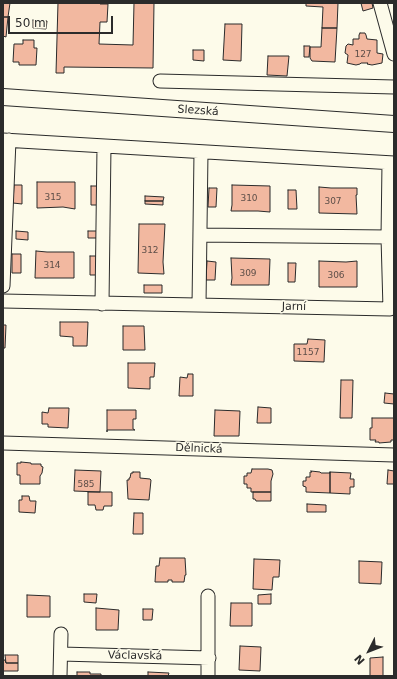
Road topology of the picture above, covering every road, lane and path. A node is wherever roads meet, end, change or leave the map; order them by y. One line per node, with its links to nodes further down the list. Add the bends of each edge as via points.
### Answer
1 (380, 3): 2 (street)
2 (394, 54)
3 (160, 81): 4 (street)
4 (394, 87)
5 (3, 97): 6 (street, Slezská)
6 (394, 124)
7 (6, 140): 8 (street); 13 (street)
8 (104, 146): 9 (street); 15 (street)
9 (201, 152): 10 (street); 11 (street)
10 (392, 163): 12 (street)
11 (200, 234): 12 (street); 16 (street)
12 (388, 237): 16 (street, Jarní, via 390,309)
13 (3, 286)
14 (3, 301): 15 (street, Jarní)
15 (102, 304): 16 (street, Jarní)
16 (199, 305)
17 (3, 444): 18 (street, Dělnická)
18 (394, 455)
19 (208, 596): 22 (street)
20 (61, 634): 21 (street)
21 (61, 654): 22 (street, Václavská); 23 (street)
22 (209, 658): 24 (street)
23 (60, 676)
24 (208, 676)

